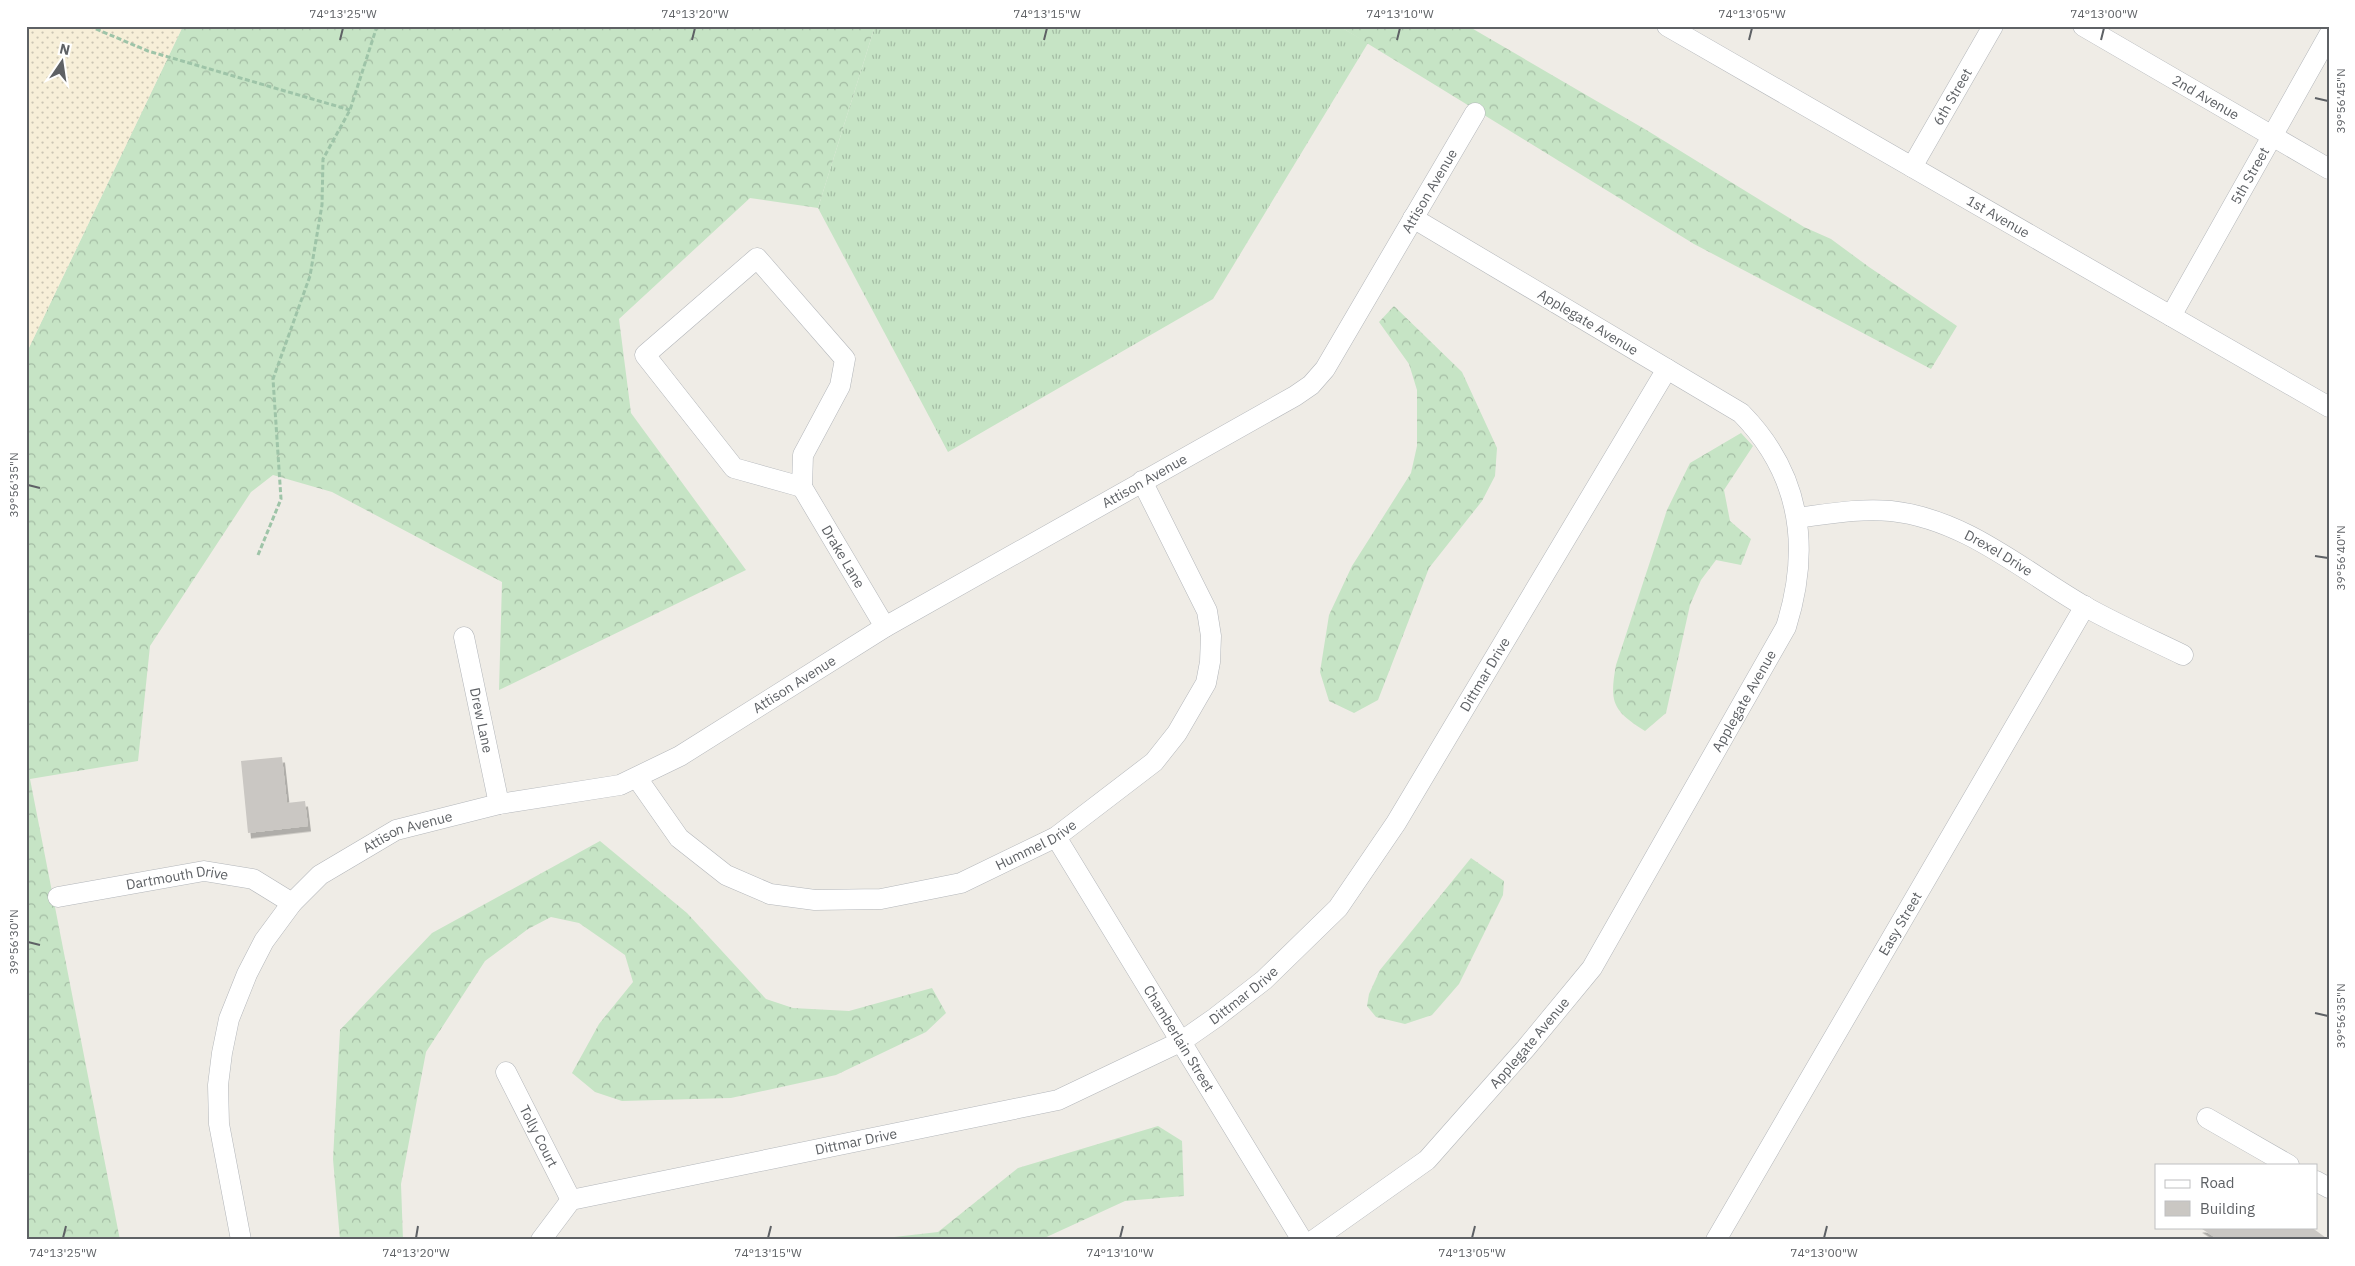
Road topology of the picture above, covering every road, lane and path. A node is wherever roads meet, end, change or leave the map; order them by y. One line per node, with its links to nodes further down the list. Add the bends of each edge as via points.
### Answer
1 (89, 26): 7 (path, via 148,51)
2 (376, 26): 7 (path)
3 (1667, 26): 10 (street, 1st Avenue)
4 (1993, 26): 10 (street, 6th Street)
5 (2083, 26): 9 (street, 2nd Avenue)
6 (2329, 35): 9 (street, 5th Street)
7 (350, 110): 19 (path, via 323,159 322,205 310,276 273,379 281,499)
8 (1475, 112): 12 (street, Attison Avenue)
9 (2271, 137): 11 (street, 2nd Avenue); 13 (street, 5th Street)
10 (1912, 167): 13 (street, 1st Avenue)
11 (2329, 169)
12 (1413, 218): 14 (street, Applegate Avenue); 16 (street, Attison Avenue, via 1325,368 1311,385)
13 (2171, 316): 15 (street, 1st Avenue)
14 (1667, 369): 18 (street, Applegate Avenue, via 1741,414 1761,434 1787,480); 29 (street, Dittmar Drive, via 1396,823 1338,908 1264,980)
15 (2329, 408)
16 (1142, 481): 21 (street, Attison Avenue); 26 (street, Hummel Drive, via 1207,611 1211,636 1206,683 1177,733 1154,762)
17 (802, 487): 17 (street, via 803,455 840,386 845,359 757,258 645,355 734,468); 21 (street, Drake Lane)
18 (1797, 518): 20 (street, Drexel Drive, via 1864,510 1932,520 1977,538); 39 (street, Applegate Avenue, via 1800,554 1794,600 1786,627 1592,968 1427,1160)
19 (258, 555)
20 (2085, 606): 23 (street, Drexel Drive); 40 (street, Easy Street)
21 (885, 628): 24 (street, Attison Avenue, via 680,756)
22 (464, 636): 25 (street, Drew Lane)
23 (2183, 655)
24 (637, 778): 25 (street, Attison Avenue, via 620,785); 26 (street, Hummel Drive, via 679,838 726,875 770,894 814,900 881,899 952,885)
25 (499, 804): 28 (street, Attison Avenue, via 396,830 320,875)
26 (1056, 837): 29 (street, Chamberlain Street)
27 (58, 897): 28 (street, Dartmouth Drive, via 204,871 253,879)
28 (292, 903): 36 (street, Attison Avenue, via 264,941 247,974 229,1019 222,1053 218,1085 219,1124)
29 (1182, 1042): 35 (street, Dittmar Drive, via 1058,1100); 38 (street, Chamberlain Street)
30 (506, 1072): 35 (street, Tolly Court)
31 (2207, 1118): 32 (street)
32 (2287, 1164)
33 (2318, 1181): 34 (street)
34 (2329, 1188)
35 (571, 1200): 37 (street)
36 (241, 1240)
37 (541, 1240)
38 (1302, 1240)
39 (1314, 1240)
40 (1716, 1240)

